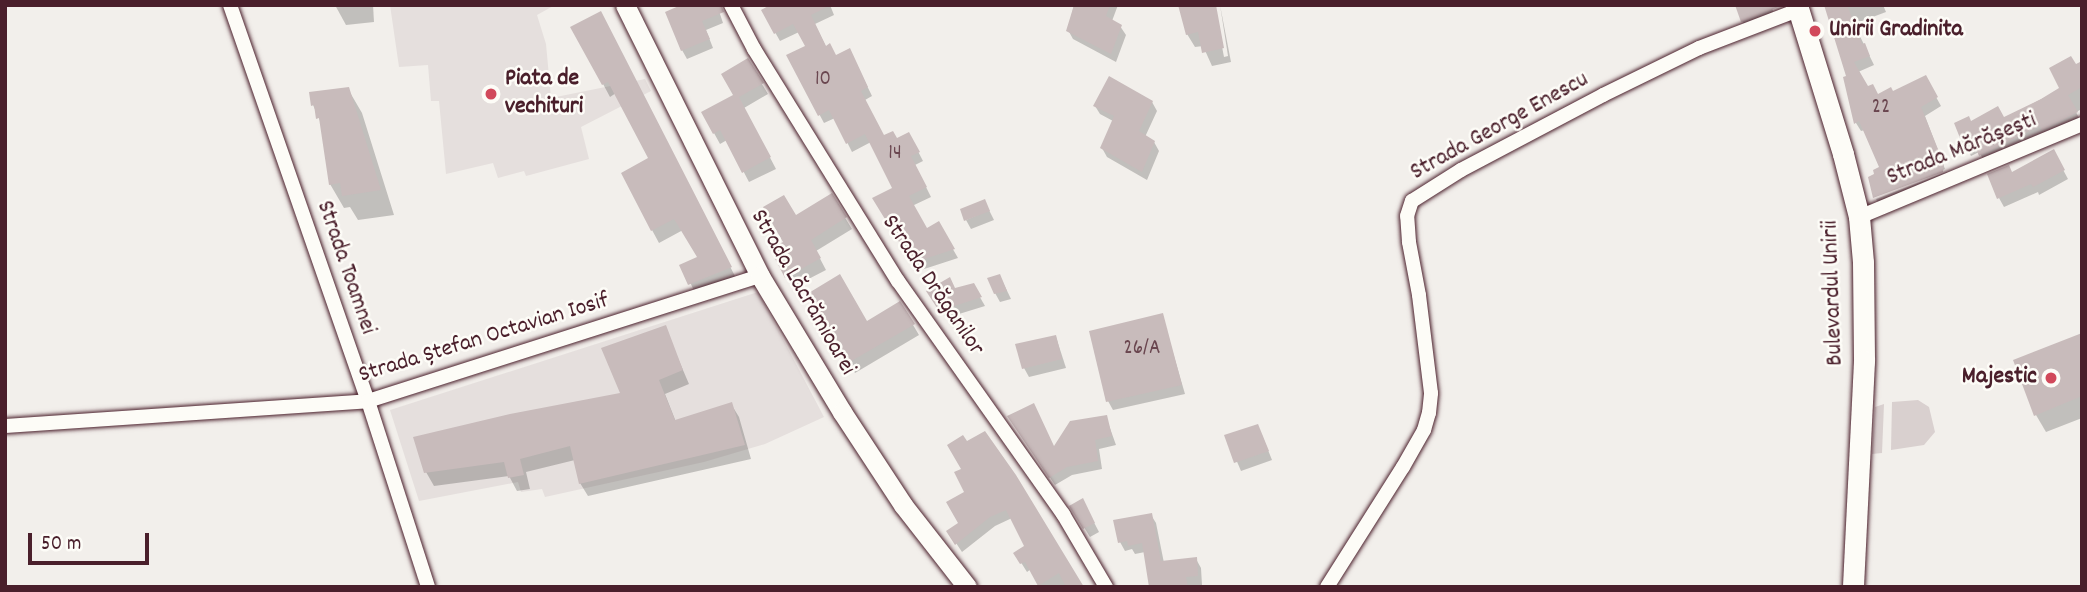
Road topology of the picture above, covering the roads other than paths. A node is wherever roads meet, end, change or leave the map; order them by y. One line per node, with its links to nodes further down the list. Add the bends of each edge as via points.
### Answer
1 (230, 5): 8 (street, Strada Toamnei)
2 (625, 5): 7 (main road, Strada Lăcrămioarei)
3 (731, 5): 12 (street, Strada Drăganilor, via 898,281 1063,514)
4 (1798, 7): 6 (main road, Bulevardul Unirii); 13 (street, Strada George Enescu, via 1699,48 1604,95 1412,201 1407,216 1409,242 1431,393 1429,413 1404,467)
5 (2082, 124): 6 (street, Strada Mărășești)
6 (1859, 217): 14 (main road, Bulevardul Unirii, via 1864,361)
7 (760, 276): 8 (street, Strada Ștefan Octavian Iosif); 11 (main road, Strada Lăcrămioarei, via 903,505)
8 (368, 401): 9 (street, Strada Ștefan Octavian Iosif); 10 (street, Strada Toamnei)
9 (5, 426)
10 (428, 587)
11 (967, 587)
12 (1106, 587)
13 (1327, 587)
14 (1853, 587)

